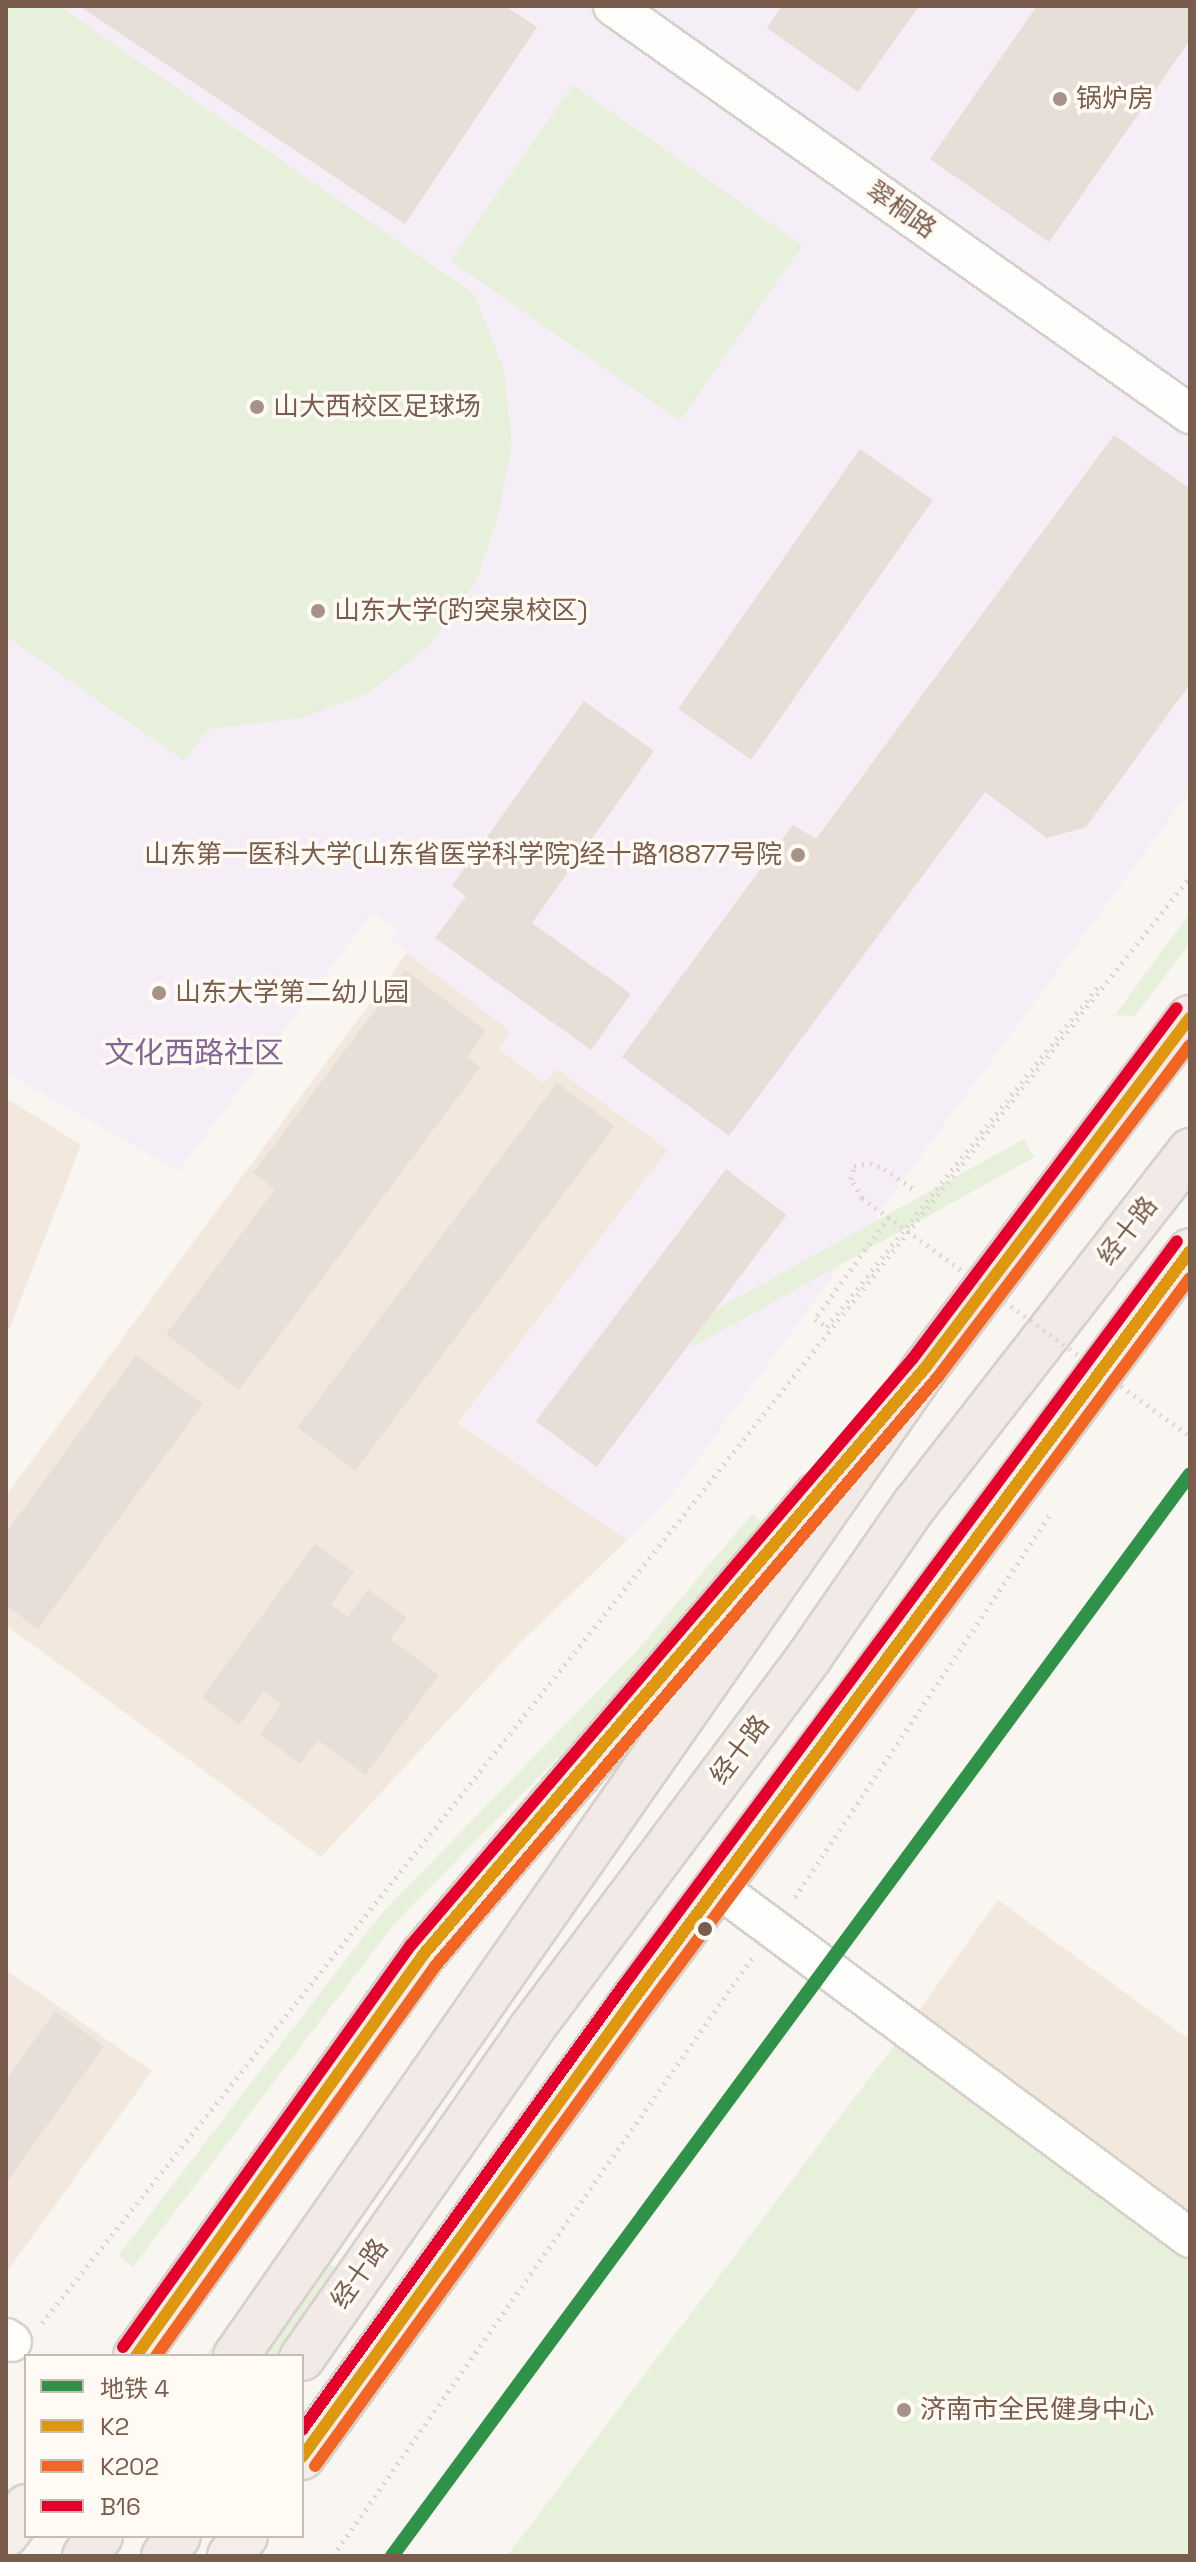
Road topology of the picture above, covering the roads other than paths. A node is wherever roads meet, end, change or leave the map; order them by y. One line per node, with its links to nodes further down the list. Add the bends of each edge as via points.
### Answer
1 (613, 6): 2 (street, 翠桐路)
2 (1190, 414)
3 (1190, 1018): 6 (highway, 经十路)
4 (1190, 1151): 13 (highway, 经十路, via 914,1506 810,1656 529,2032)
5 (1190, 1251): 7 (main road)
6 (925, 1368): 9 (main road, 经十路, via 423,1955); 12 (highway, 经十路)
7 (717, 1887): 8 (street); 14 (main road)
8 (1190, 2238)
9 (172, 2305): 10 (main road, 经十路); 11 (main road)
10 (137, 2354)
11 (169, 2354)
12 (237, 2354)
13 (304, 2355)
14 (304, 2454)
15 (24, 2510): 16 (main road)
16 (6, 2534)
17 (40, 2538): 21 (main road)
18 (98, 2538): 22 (highway)
19 (177, 2538): 23 (highway)
20 (244, 2538): 24 (main road)
21 (26, 2556)
22 (85, 2556)
23 (164, 2556)
24 (230, 2556)

